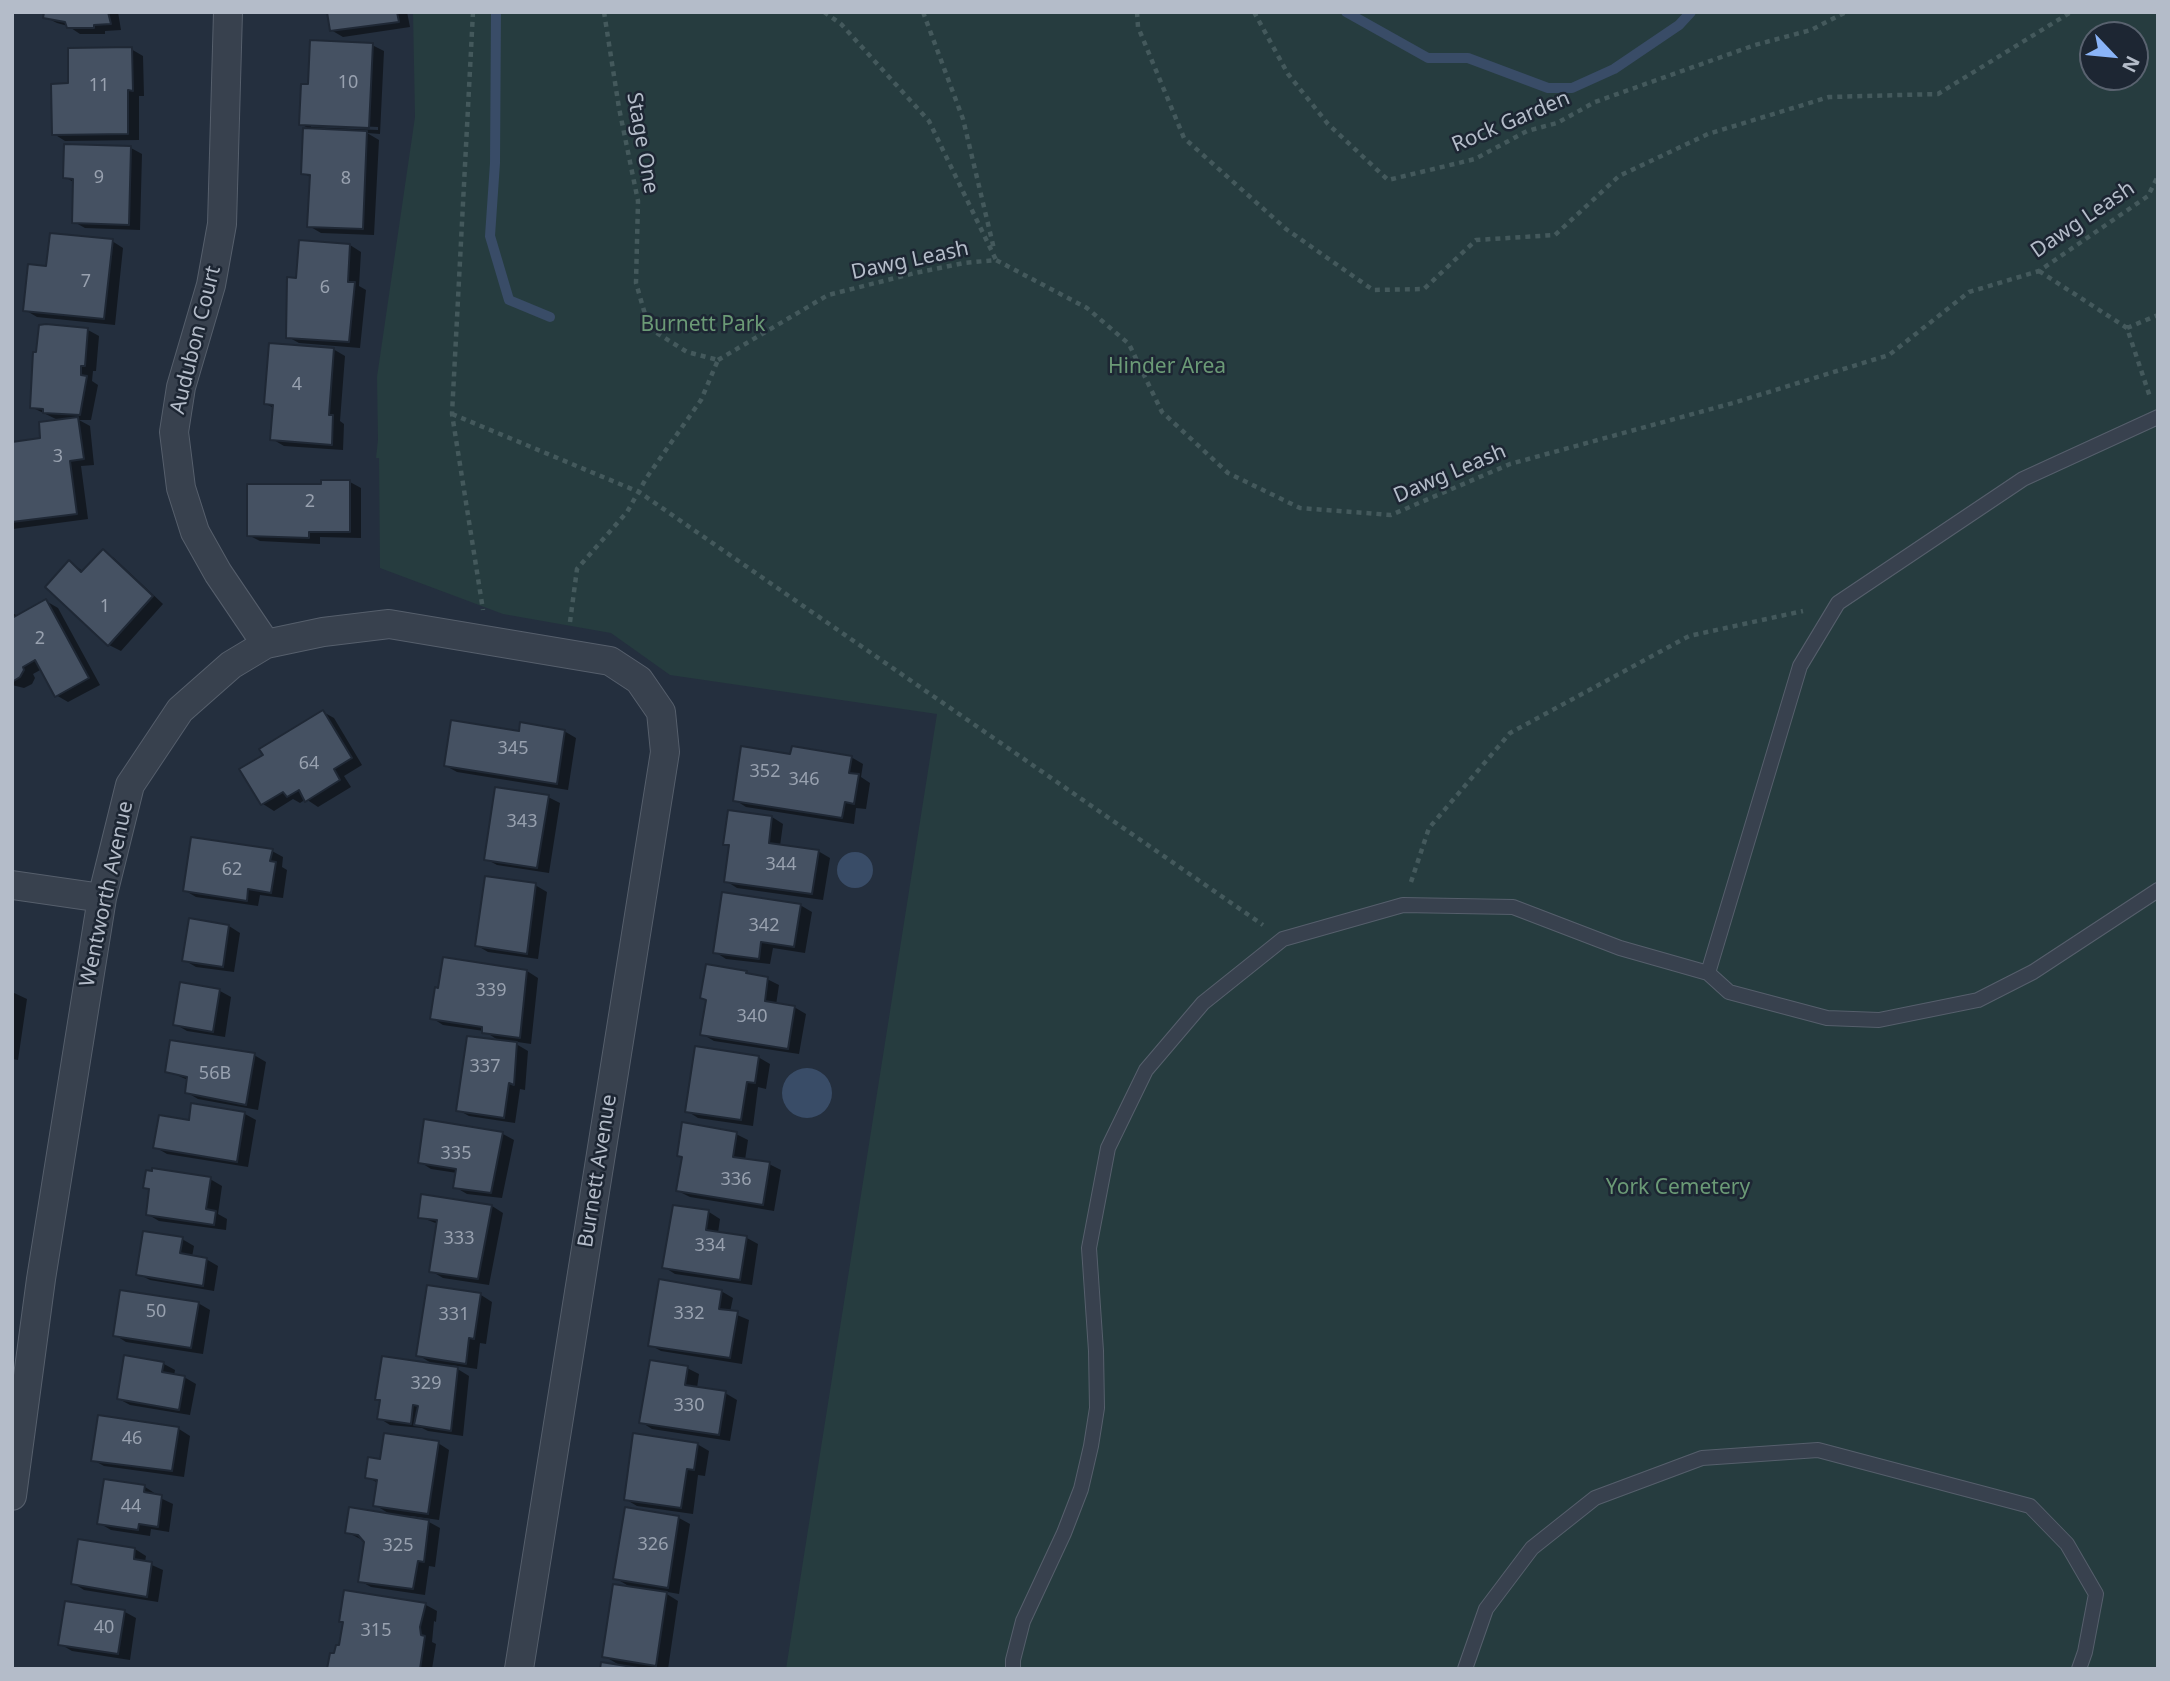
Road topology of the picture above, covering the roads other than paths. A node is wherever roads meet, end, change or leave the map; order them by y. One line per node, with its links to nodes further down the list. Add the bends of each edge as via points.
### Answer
1 (228, 12): 3 (street, Audubon Court, via 222,224 174,432 181,488 195,532)
2 (2158, 417): 8 (lane, via 2023,479 1838,603 1800,666)
3 (266, 644): 4 (street, Wentworth Avenue, via 389,624 610,661); 7 (street, Wentworth Avenue, via 231,665 180,710 130,785)
4 (639, 680): 10 (street, Burnett Avenue, via 661,712 665,752)
5 (12, 885): 7 (street)
6 (2158, 890): 8 (lane, via 2033,972 1978,1000 1890,1018 1827,1018 1729,992)
7 (102, 898): 9 (street, Wentworth Avenue, via 41,1279)
8 (1708, 973): 11 (lane, via 1620,947 1513,907 1404,905 1283,939 1203,1003 1146,1070 1108,1148 1089,1248 1097,1408 1091,1446 1064,1533 1023,1621)
9 (12, 1496)
10 (520, 1669)
11 (1013, 1669)
12 (1465, 1669): 13 (lane, via 1486,1609 1532,1548 1595,1498 1702,1458 1818,1450 2030,1506 2067,1544 2096,1594)
13 (2079, 1669)

